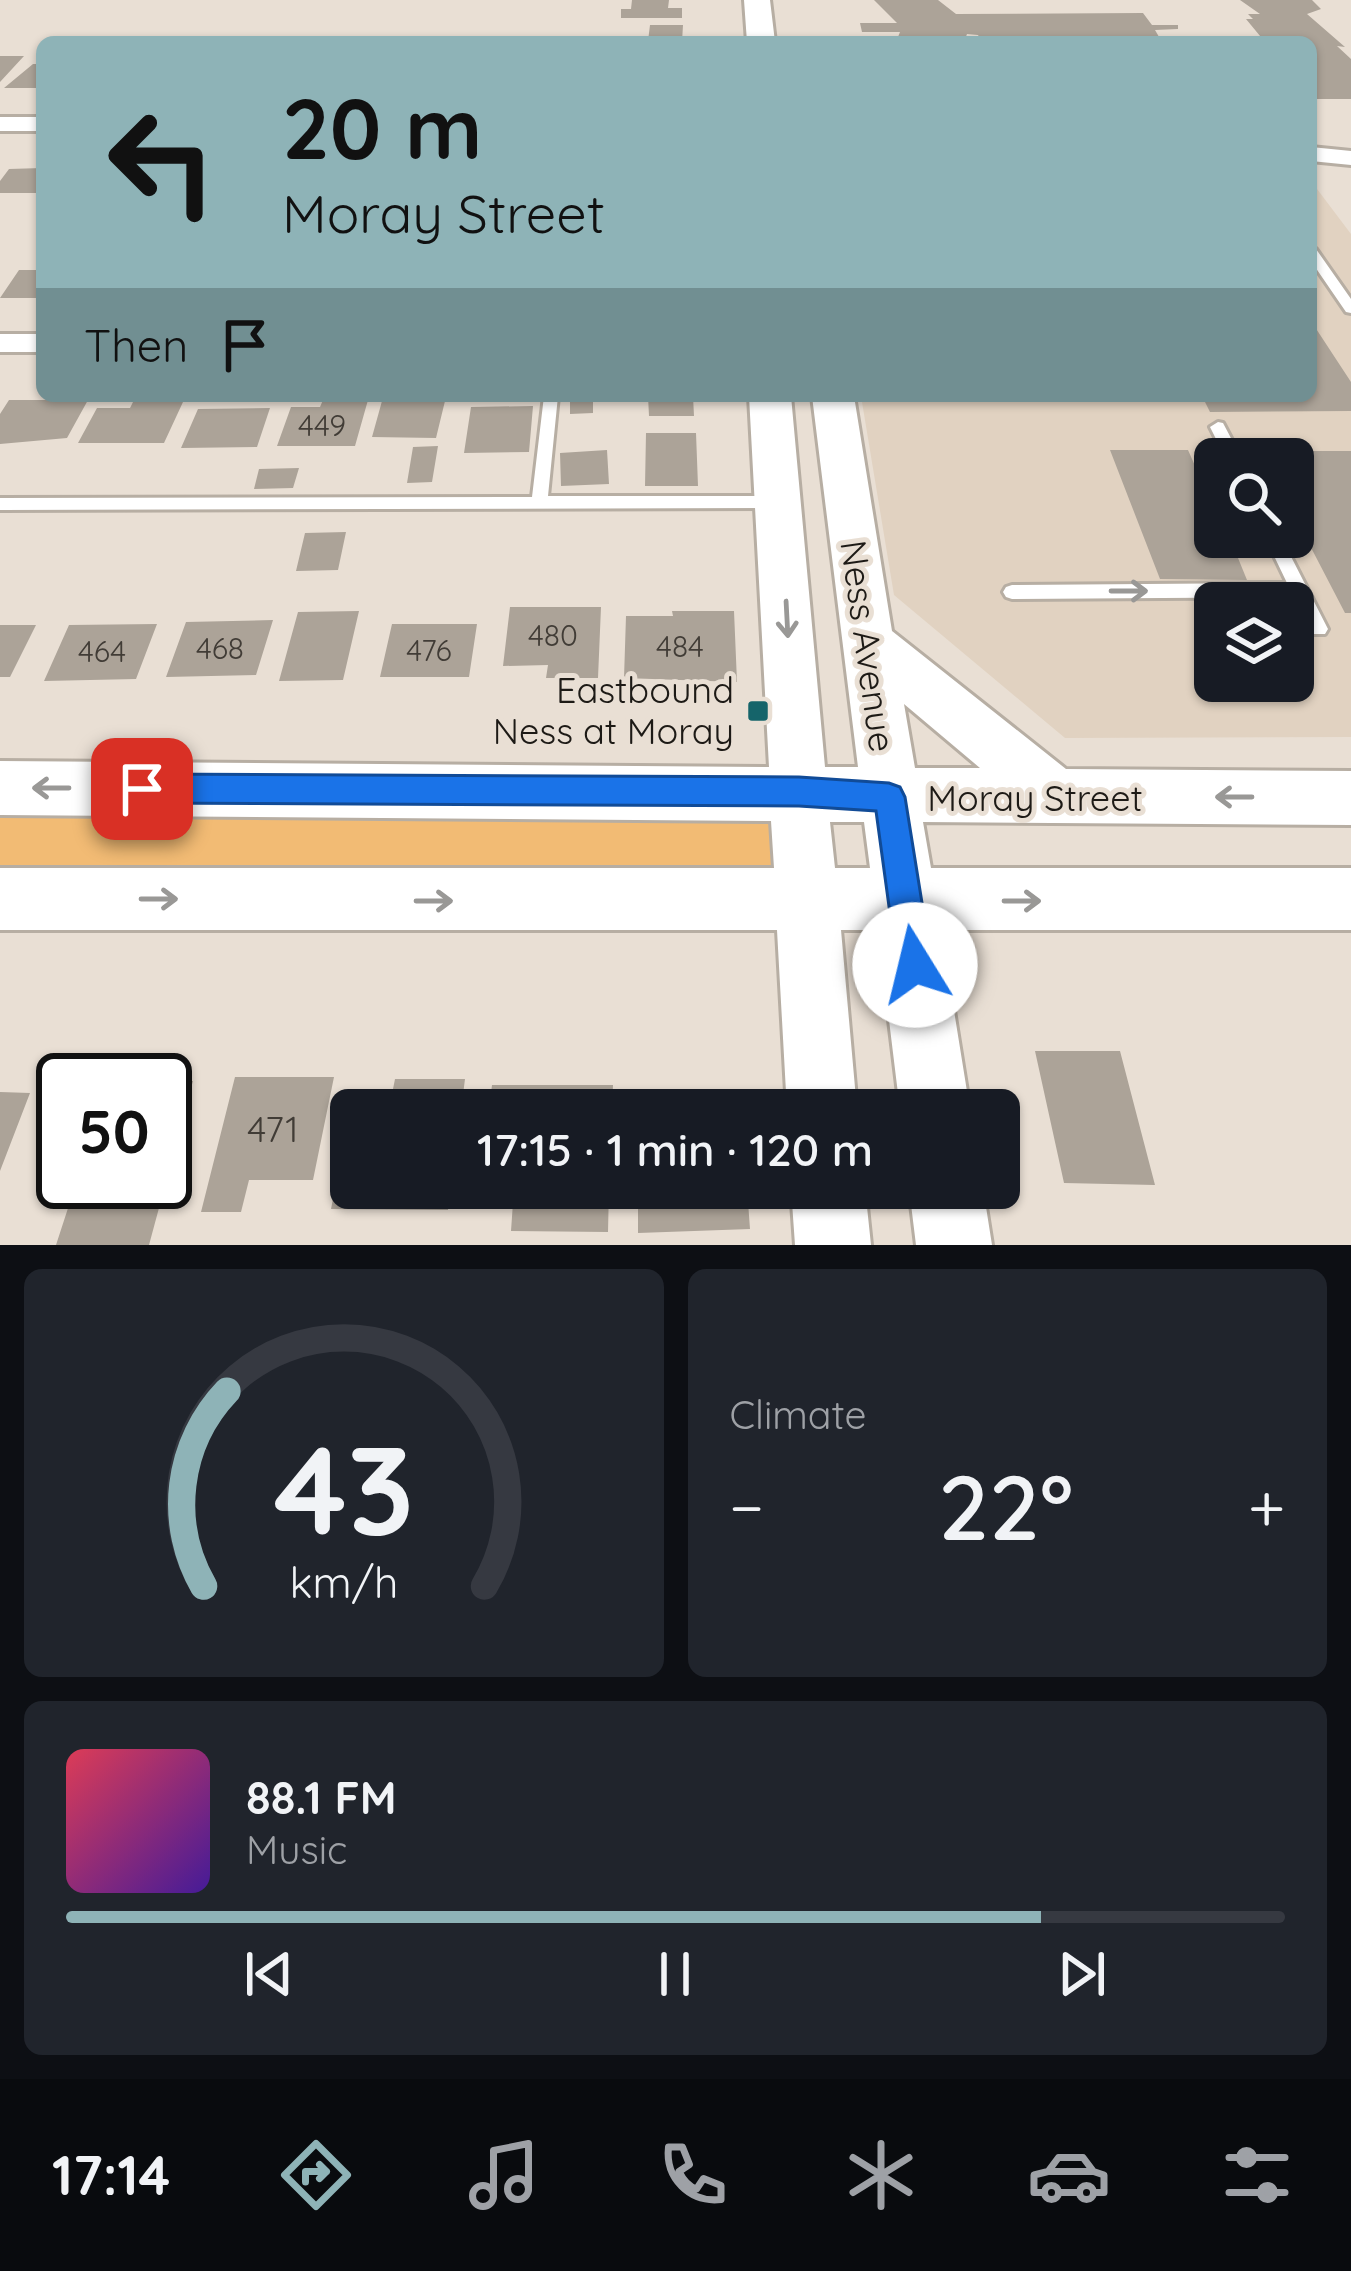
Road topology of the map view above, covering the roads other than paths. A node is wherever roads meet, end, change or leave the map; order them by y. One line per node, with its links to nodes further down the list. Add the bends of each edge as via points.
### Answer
1 (757, 0): 2 (main road)
2 (760, 36)
3 (0, 124): 4 (street)
4 (36, 124)
5 (1317, 155): 6 (street)
6 (1351, 158)
7 (1317, 261): 8 (lane)
8 (1351, 310)
9 (0, 343): 10 (street)
10 (36, 343)
11 (550, 402): 16 (lane)
12 (771, 402): 17 (main road, Ness Avenue)
13 (833, 402): 23 (main road, Ness Avenue)
14 (1218, 427): 15 (lane)
15 (1224, 438)
16 (539, 502): 17 (lane); 18 (lane)
17 (780, 502): 25 (main road, Ness Avenue, one-way to 25)
18 (0, 504)
19 (1194, 591): 20 (lane, one-way to 19)
20 (1012, 592)
21 (1314, 619): 22 (lane)
22 (1319, 629)
23 (868, 642): 26 (main road, Ness Avenue); 28 (main road)
24 (0, 788): 25 (main road, Moray Street, one-way to 24)
25 (799, 792): 26 (main road, Moray Street); 32 (main road, Ness Avenue)
26 (889, 797): 28 (main road, Moray Street); 31 (main road, Ness Avenue)
27 (1351, 797): 28 (main road, Moray Street, one-way to 28)
28 (1059, 799)
29 (0, 898): 32 (main road, one-way to 32)
30 (1351, 899): 31 (main road, one-way to 30)
31 (905, 902): 32 (main road); 34 (main road, Ness Avenue)
32 (806, 903): 33 (main road, Ness Avenue)
33 (820, 1089)
34 (932, 1089)
35 (830, 1209): 37 (main road)
36 (949, 1209): 38 (main road)
37 (833, 1245)
38 (954, 1245)

